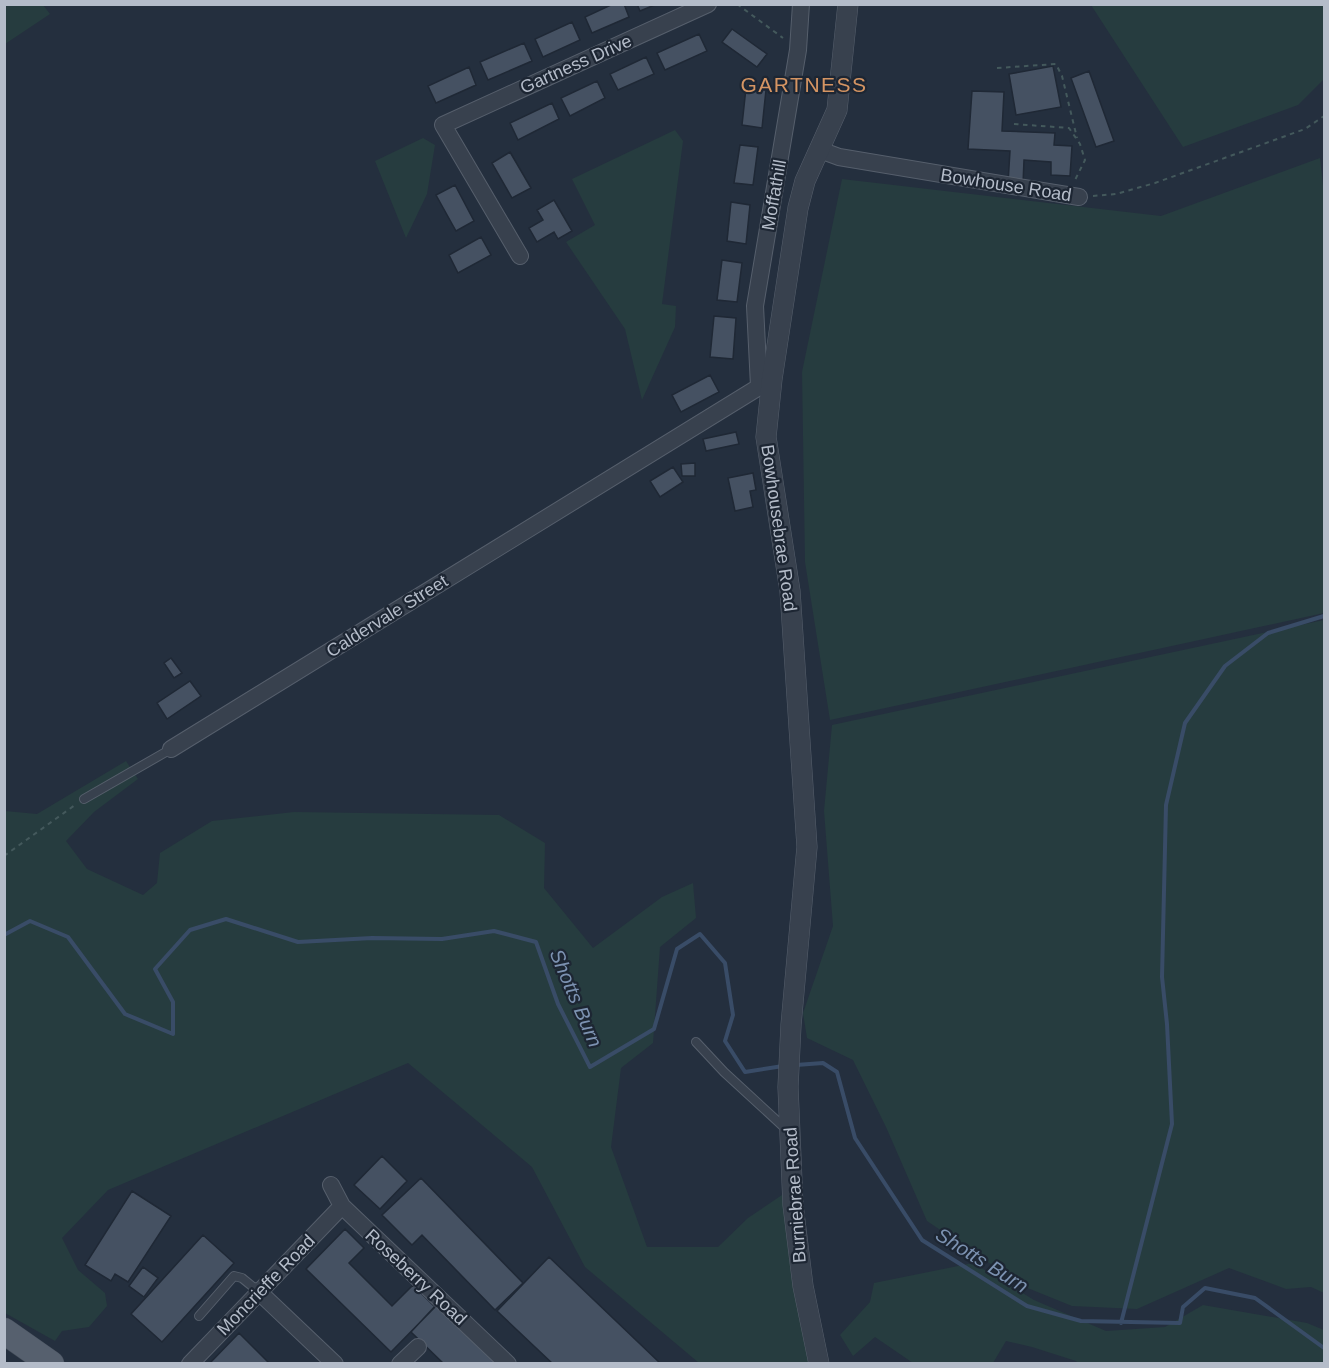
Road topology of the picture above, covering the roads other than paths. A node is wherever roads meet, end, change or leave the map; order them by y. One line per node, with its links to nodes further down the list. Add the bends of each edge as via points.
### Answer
1 (708, 4): 6 (street, Gartness Drive, via 443,125)
2 (801, 4): 7 (street, Moffathill, via 798,50 755,306)
3 (848, 4): 4 (street, Bowhousebrae Road, via 837,110)
4 (820, 150): 5 (street, Bowhouse Road, via 839,157); 7 (street, Bowhousebrae Road, via 805,181 798,208)
5 (1079, 197)
6 (520, 256)
7 (765, 382): 8 (street, Caldervale Street); 10 (street, Bowhousebrae Road, via 766,437 790,591 807,847)
8 (171, 748): 9 (lane, Caldervale Street)
9 (84, 799)
10 (791, 1024): 12 (street, Burniebrae Road)
11 (696, 1042): 12 (lane)
12 (790, 1132): 24 (street, Burniebrae Road, via 797,1244)
13 (331, 1185): 14 (street, Roseberry Road)
14 (342, 1206): 15 (street, Moncrieffe Road); 23 (street, Roseberry Road)
15 (258, 1291): 16 (lane, via 234,1276); 20 (street, Moncrieffe Road); 21 (street)
16 (199, 1316)
17 (4, 1331): 19 (main road)
18 (418, 1347): 22 (street)
19 (51, 1364)
20 (190, 1364)
21 (335, 1364)
22 (400, 1364)
23 (508, 1364)
24 (819, 1364)

